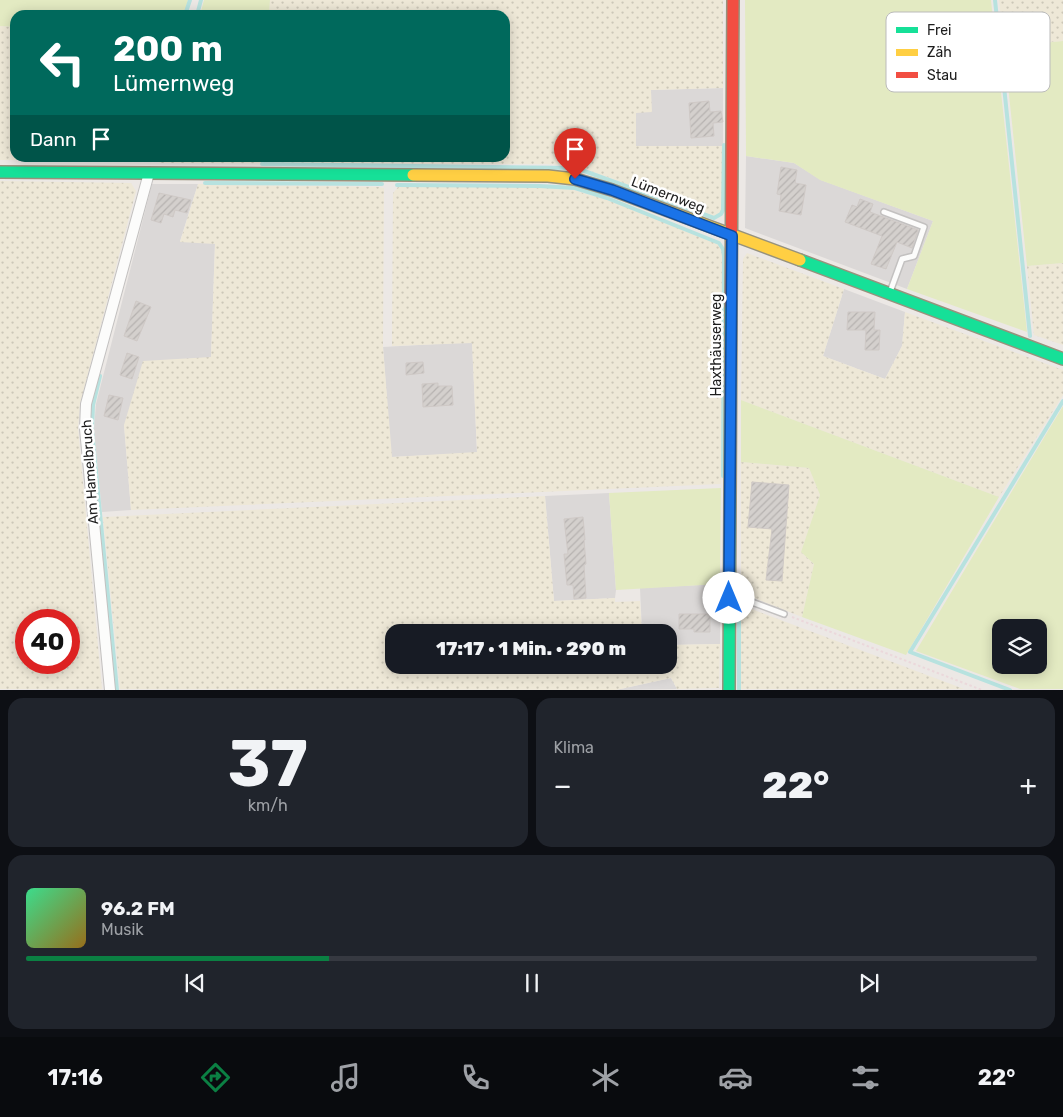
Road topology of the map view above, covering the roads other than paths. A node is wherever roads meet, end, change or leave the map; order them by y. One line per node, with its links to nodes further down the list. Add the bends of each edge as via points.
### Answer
1 (733, 0): 5 (street, Haxthäuserweg)
2 (0, 172): 3 (street, Lümernweg)
3 (148, 173): 5 (street, Lümernweg, via 548,176 575,179 612,190); 10 (street, Am Hamelbruch, via 86,404 85,429)
4 (884, 212): 6 (lane, via 924,227 914,256 902,259)
5 (732, 236): 6 (street, Lümernweg); 8 (street, Haxthäuserweg)
6 (890, 294): 7 (street, Lümernweg)
7 (1063, 359)
8 (729, 598): 9 (lane, via 741,598); 11 (street, Haxthäuserweg)
9 (784, 614)
10 (110, 690)
11 (729, 690)

